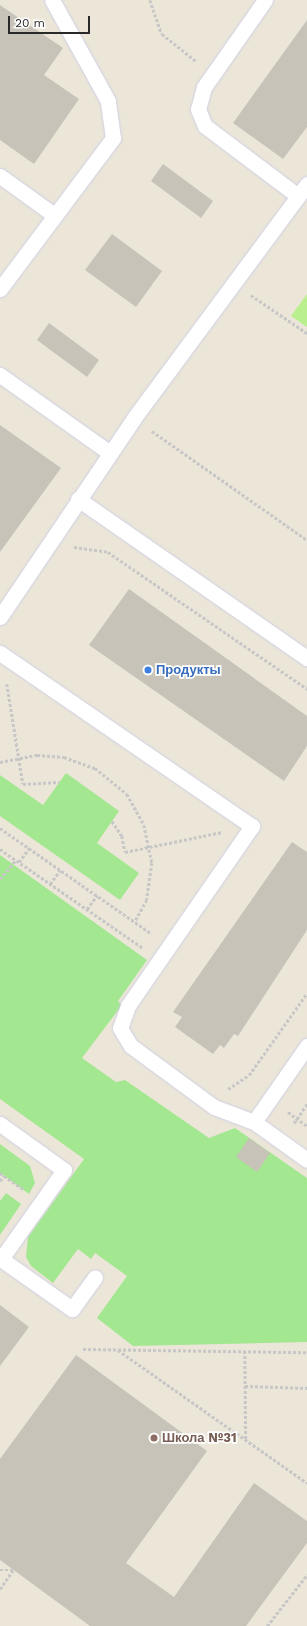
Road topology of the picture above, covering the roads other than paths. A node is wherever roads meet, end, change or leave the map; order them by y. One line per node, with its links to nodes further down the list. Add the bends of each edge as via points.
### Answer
1 (52, 0): 5 (lane, via 108,101 113,138)
2 (264, 0): 4 (lane, via 204,87 198,109 206,126)
3 (0, 176): 5 (lane)
4 (303, 190): 8 (lane)
5 (54, 215): 6 (lane)
6 (0, 290)
7 (0, 375): 8 (lane)
8 (110, 453): 9 (lane)
9 (78, 499): 10 (lane); 12 (lane)
10 (0, 617)
11 (1, 653): 14 (lane, via 252,826 169,946 122,1018 120,1028 124,1038 214,1107)
12 (307, 658)
13 (307, 1046): 14 (lane)
14 (254, 1122): 16 (lane)
15 (0, 1124): 17 (lane, via 64,1170 1,1259 72,1310)
16 (307, 1160)
17 (95, 1277)

